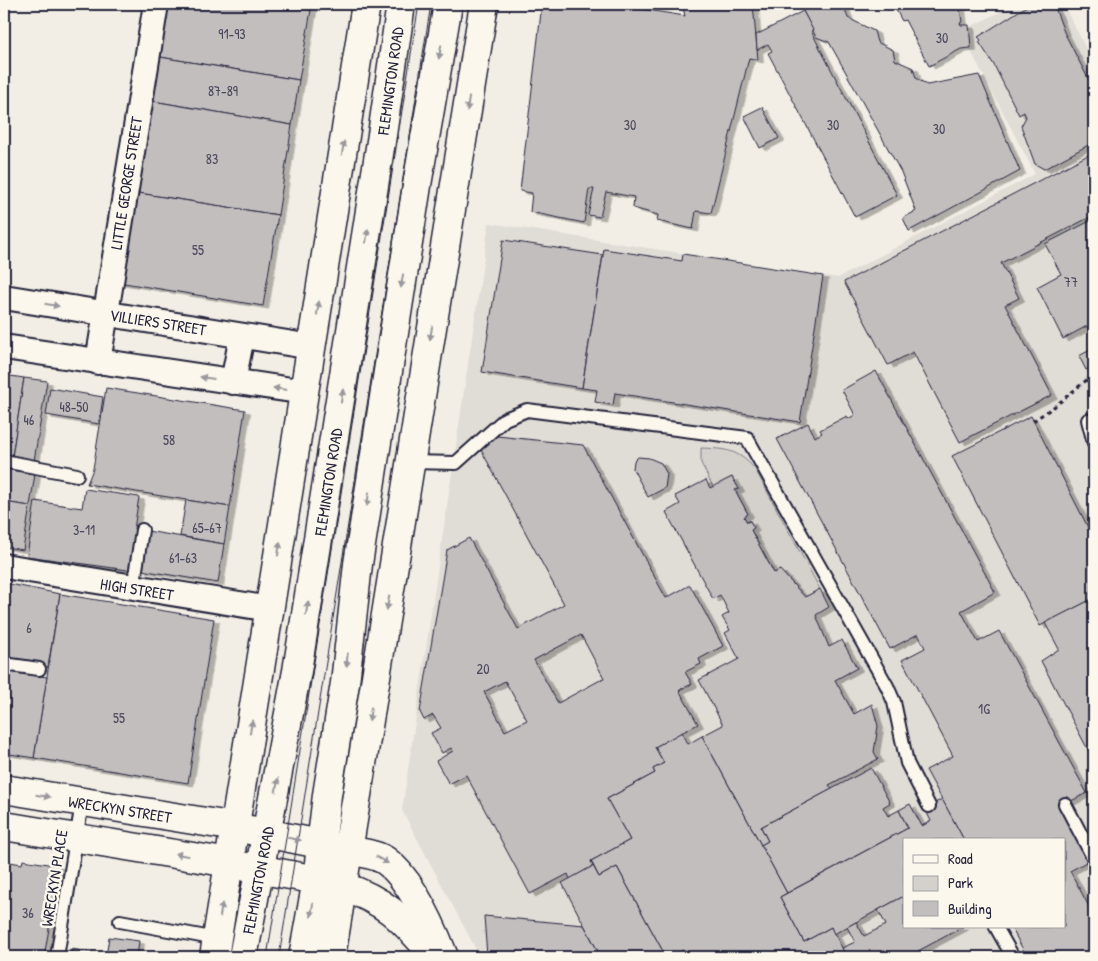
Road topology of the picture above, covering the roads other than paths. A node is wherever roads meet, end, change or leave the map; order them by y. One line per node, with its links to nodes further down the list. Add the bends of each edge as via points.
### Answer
1 (156, 4): 7 (street, LITTLE GEORGE STREET)
2 (366, 4): 10 (main road, FLEMINGTON ROAD, one-way to 2)
3 (401, 4): 16 (main road, FLEMINGTON ROAD, one-way to 3)
4 (448, 4): 17 (main road, one-way to 17)
5 (484, 4): 19 (main road, one-way to 19)
6 (4, 297): 7 (street, VILLIERS STREET, one-way to 7)
7 (105, 314): 8 (street, VILLIERS STREET); 11 (street, LITTLE GEORGE STREET)
8 (242, 336): 10 (street, VILLIERS STREET); 12 (street)
9 (4, 347): 11 (street)
10 (312, 347): 13 (main road, FLEMINGTON ROAD)
11 (98, 362): 12 (street, one-way to 11)
12 (233, 382): 13 (street, one-way to 12)
13 (304, 392): 24 (main road, FLEMINGTON ROAD, one-way to 13)
14 (1088, 420): 15 (lane)
15 (1094, 443)
16 (333, 452): 17 (main road); 33 (main road, FLEMINGTON ROAD, one-way to 16)
17 (375, 457): 19 (main road); 35 (main road, one-way to 35)
18 (4, 461): 20 (lane)
19 (411, 462): 30 (lane, via 456,463 505,419 527,410 747,438 887,686 894,702 907,763); 36 (main road, one-way to 36)
20 (77, 475)
21 (142, 530): 23 (lane)
22 (4, 566): 23 (street, HIGH STREET)
23 (133, 589): 24 (street, HIGH STREET)
24 (270, 609): 32 (main road, FLEMINGTON ROAD, one-way to 24)
25 (4, 664): 26 (lane)
26 (39, 669)
27 (4, 789): 28 (main road, WRECKYN STREET, one-way to 28)
28 (82, 804): 32 (main road, WRECKYN STREET); 34 (lane, WRECKYN PLACE)
29 (1065, 804): 37 (lane)
30 (929, 806)
31 (4, 826): 34 (main road)
32 (236, 827): 33 (main road, WRECKYN STREET); 38 (main road, FLEMINGTON ROAD)
33 (267, 833): 35 (main road, WRECKYN STREET, one-way to 35); 39 (main road, FLEMINGTON ROAD)
34 (77, 838): 38 (main road, one-way to 34); 44 (lane, WRECKYN PLACE)
35 (322, 844): 36 (main road, WRECKYN STREET); 40 (main road)
36 (349, 850): 40 (main road); 49 (main road, WRECKYN STREET, one-way to 49, via 388,863 424,913)
37 (1094, 859)
38 (230, 864): 39 (main road); 43 (main road, FLEMINGTON ROAD, one-way to 38)
39 (259, 869): 40 (main road); 45 (main road, FLEMINGTON ROAD)
40 (330, 883): 46 (main road, one-way to 46); 47 (main road); 48 (main road, via 370,897 389,908)
41 (120, 920): 43 (lane)
42 (997, 928): 50 (lane)
43 (216, 948)
44 (57, 957)
45 (243, 957)
46 (303, 957)
47 (331, 957)
48 (436, 957)
49 (444, 957)
50 (1013, 957)

